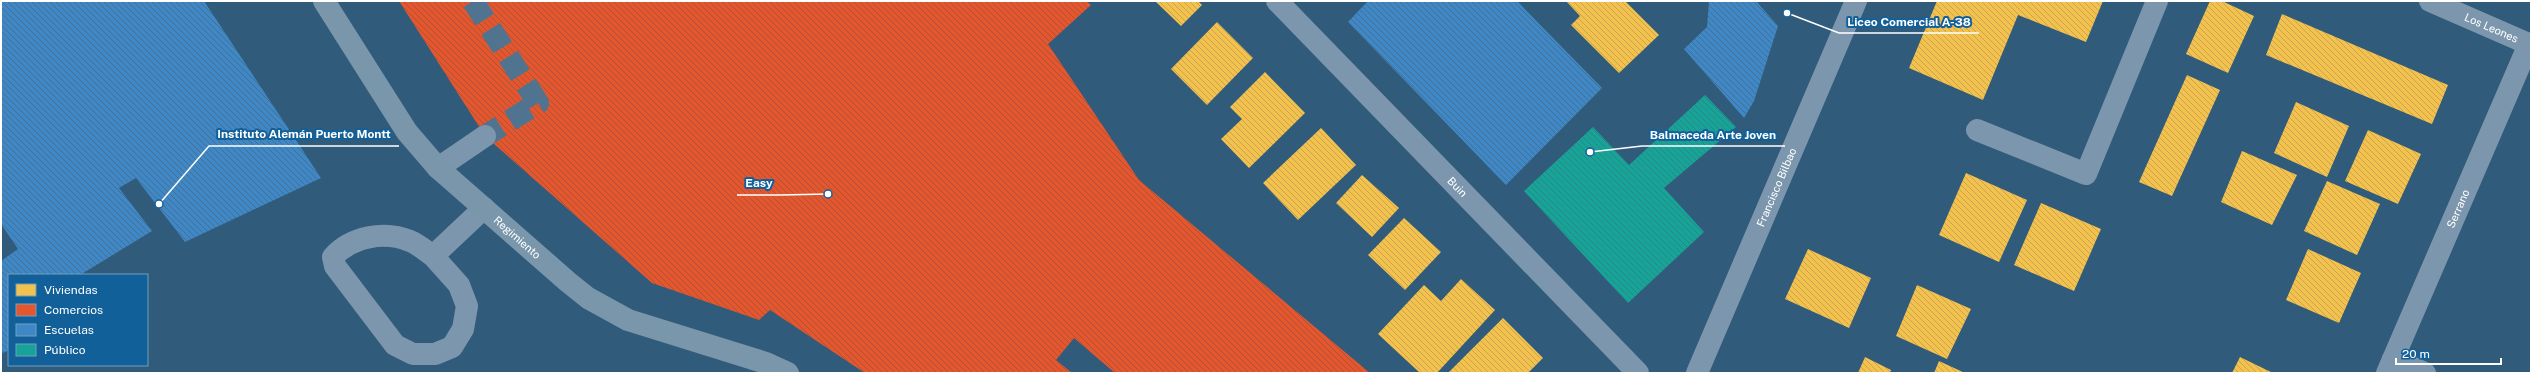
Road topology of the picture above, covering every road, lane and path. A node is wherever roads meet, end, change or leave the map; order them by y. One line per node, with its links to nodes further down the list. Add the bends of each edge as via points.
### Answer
1 (324, 1): 9 (main road, Regimiento, via 407,132)
2 (1277, 1): 14 (street, Buin)
3 (1856, 1): 15 (street, Francisco Bilbao)
4 (2157, 1): 7 (street, via 2086,174)
5 (2430, 1): 6 (street, Los Leones)
6 (2530, 44): 12 (street, Serrano)
7 (1977, 130)
8 (485, 136): 9 (street)
9 (438, 168): 10 (main road, Regimiento)
10 (484, 208): 11 (street); 13 (main road, Regimiento, via 568,282 607,310 628,320 766,363)
11 (433, 256): 11 (street, via 411,241 393,235 369,237 353,242 332,257 335,266 396,345 413,354 435,354 452,347 463,329 467,306 459,285)
12 (2390, 366): 16 (street)
13 (788, 373)
14 (1638, 373)
15 (1697, 373)
16 (2425, 373)

